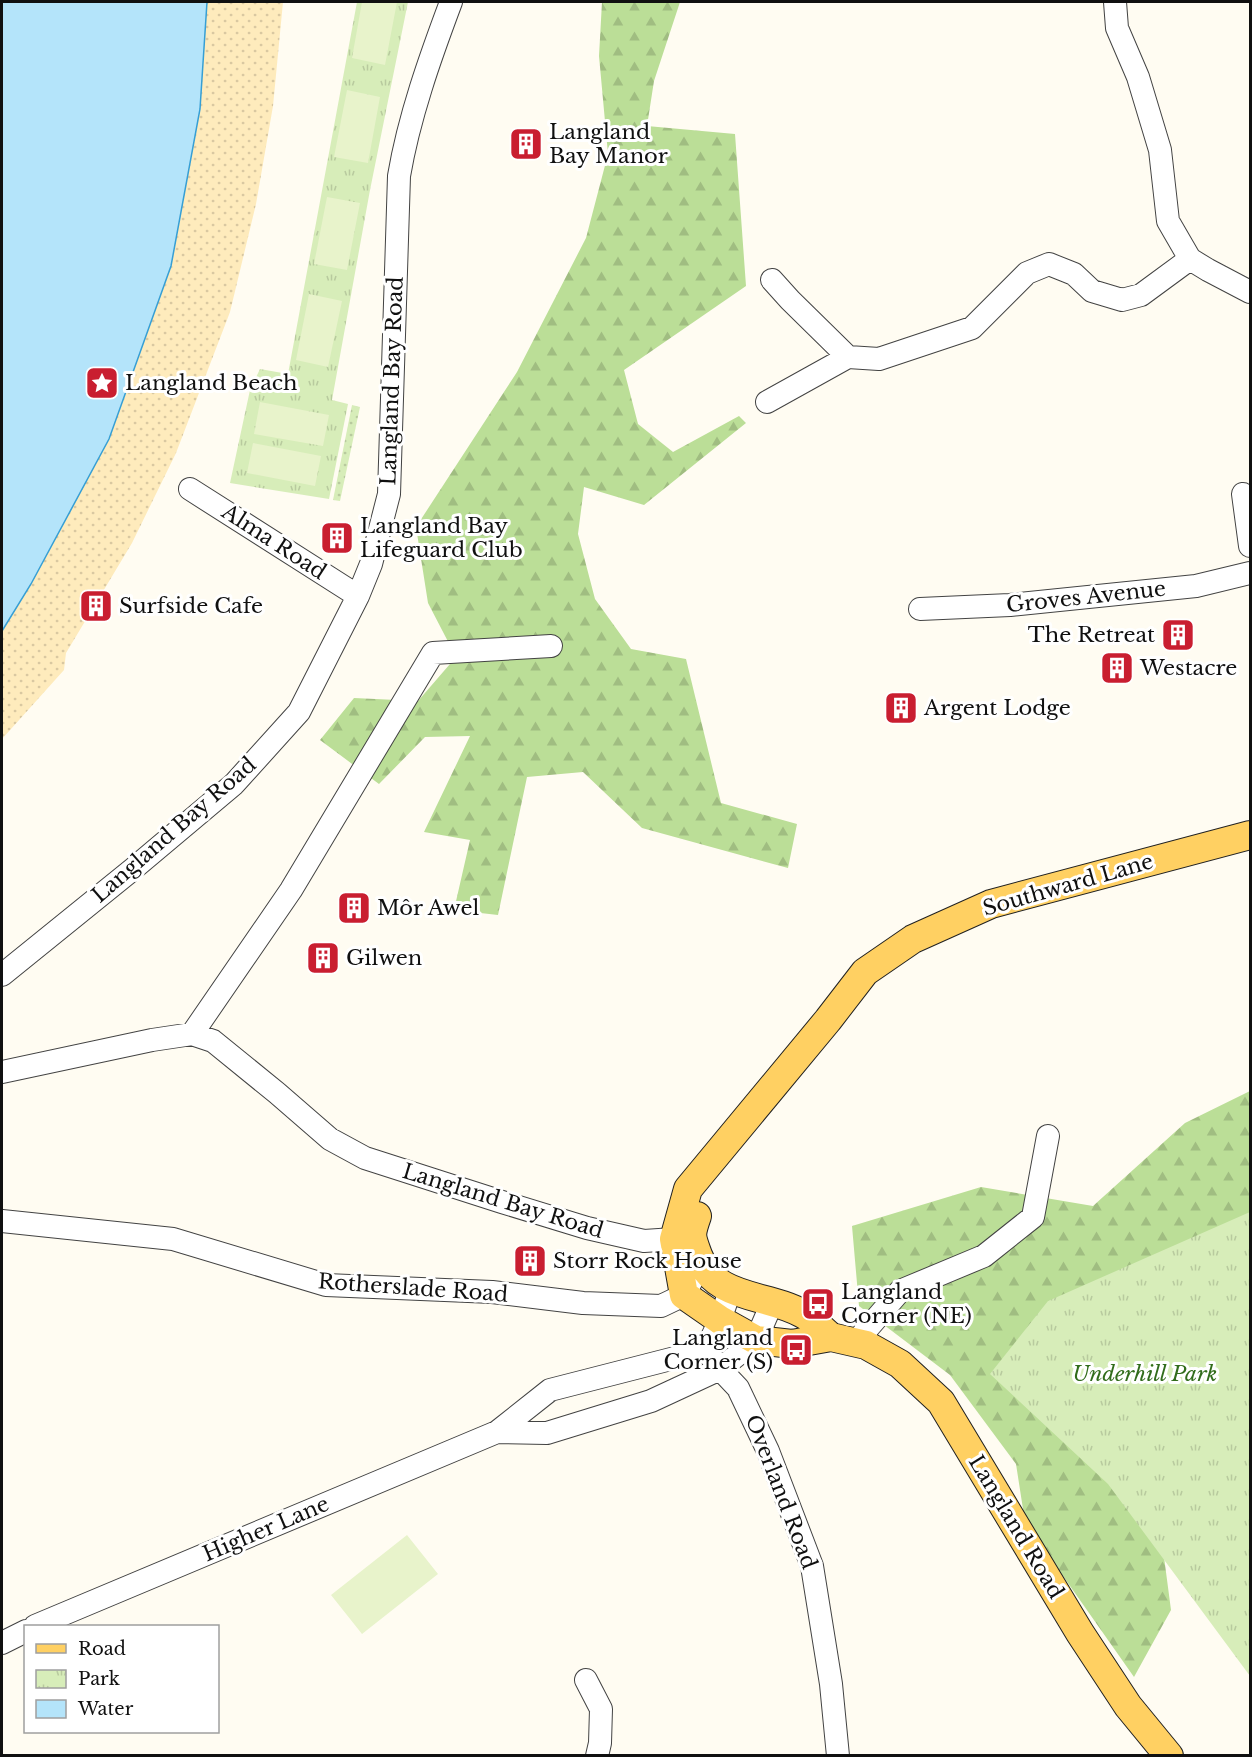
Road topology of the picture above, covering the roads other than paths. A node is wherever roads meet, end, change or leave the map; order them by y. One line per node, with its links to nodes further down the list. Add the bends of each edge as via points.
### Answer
1 (451, 2): 12 (street, Langland Bay Road, via 402,154 389,494 371,564)
2 (1115, 2): 3 (street, via 1117,28 1138,77 1160,150 1168,221)
3 (1190, 259): 5 (street); 6 (street, via 1142,295 1122,300 1092,291 1074,274 1050,264 1028,273 972,328 879,360)
4 (772, 280): 6 (street)
5 (1251, 292)
6 (848, 357): 7 (street)
7 (767, 402)
8 (190, 489): 12 (street, Alma Road)
9 (1243, 494): 10 (street)
10 (1251, 546)
11 (1251, 573): 13 (street, Groves Avenue, via 1196,586 1010,605)
12 (358, 596): 16 (street, Langland Bay Road, via 299,712 234,784)
13 (920, 609)
14 (551, 646): 17 (street, via 433,653 291,890)
15 (1251, 835): 21 (main road, Southward Lane, via 991,904 913,939 865,972 728,1143)
16 (2, 975)
17 (192, 1034): 18 (street); 21 (street, Langland Bay Road, via 213,1041 330,1139 365,1158 587,1228 644,1241)
18 (2, 1072)
19 (1048, 1136): 28 (street, via 1033,1217 984,1256 900,1292)
20 (2, 1221): 24 (street, Rotherslade Road, via 173,1239 326,1285 492,1292 583,1303 661,1306)
21 (682, 1237): 22 (main road, Langland Road); 24 (main road)
22 (700, 1262): 23 (main road, Langland Road, via 714,1280); 24 (street)
23 (730, 1291): 25 (main road, Langland Road); 26 (street)
24 (684, 1294): 26 (main road)
25 (772, 1303): 27 (street, Higher Lane); 28 (main road, Langland Road, via 802,1314)
26 (720, 1320): 27 (main road); 29 (street)
27 (756, 1340): 28 (main road, via 792,1344); 30 (street, Higher Lane)
28 (843, 1340): 38 (main road, Langland Road, via 866,1346 900,1364 941,1402 1080,1633 1128,1707)
29 (706, 1350): 30 (street, Overland Road); 31 (street, Higher Lane, via 550,1390)
30 (720, 1369): 31 (street, Higher Lane, via 651,1401 547,1433); 37 (street, Overland Road, via 738,1388 768,1451 812,1566)
31 (497, 1432): 32 (street, Higher Lane)
32 (37, 1625)
33 (24, 1632): 34 (street)
34 (2, 1643)
35 (586, 1680): 36 (street, via 601,1709)
36 (597, 1755)
37 (838, 1755)
38 (1169, 1755)

